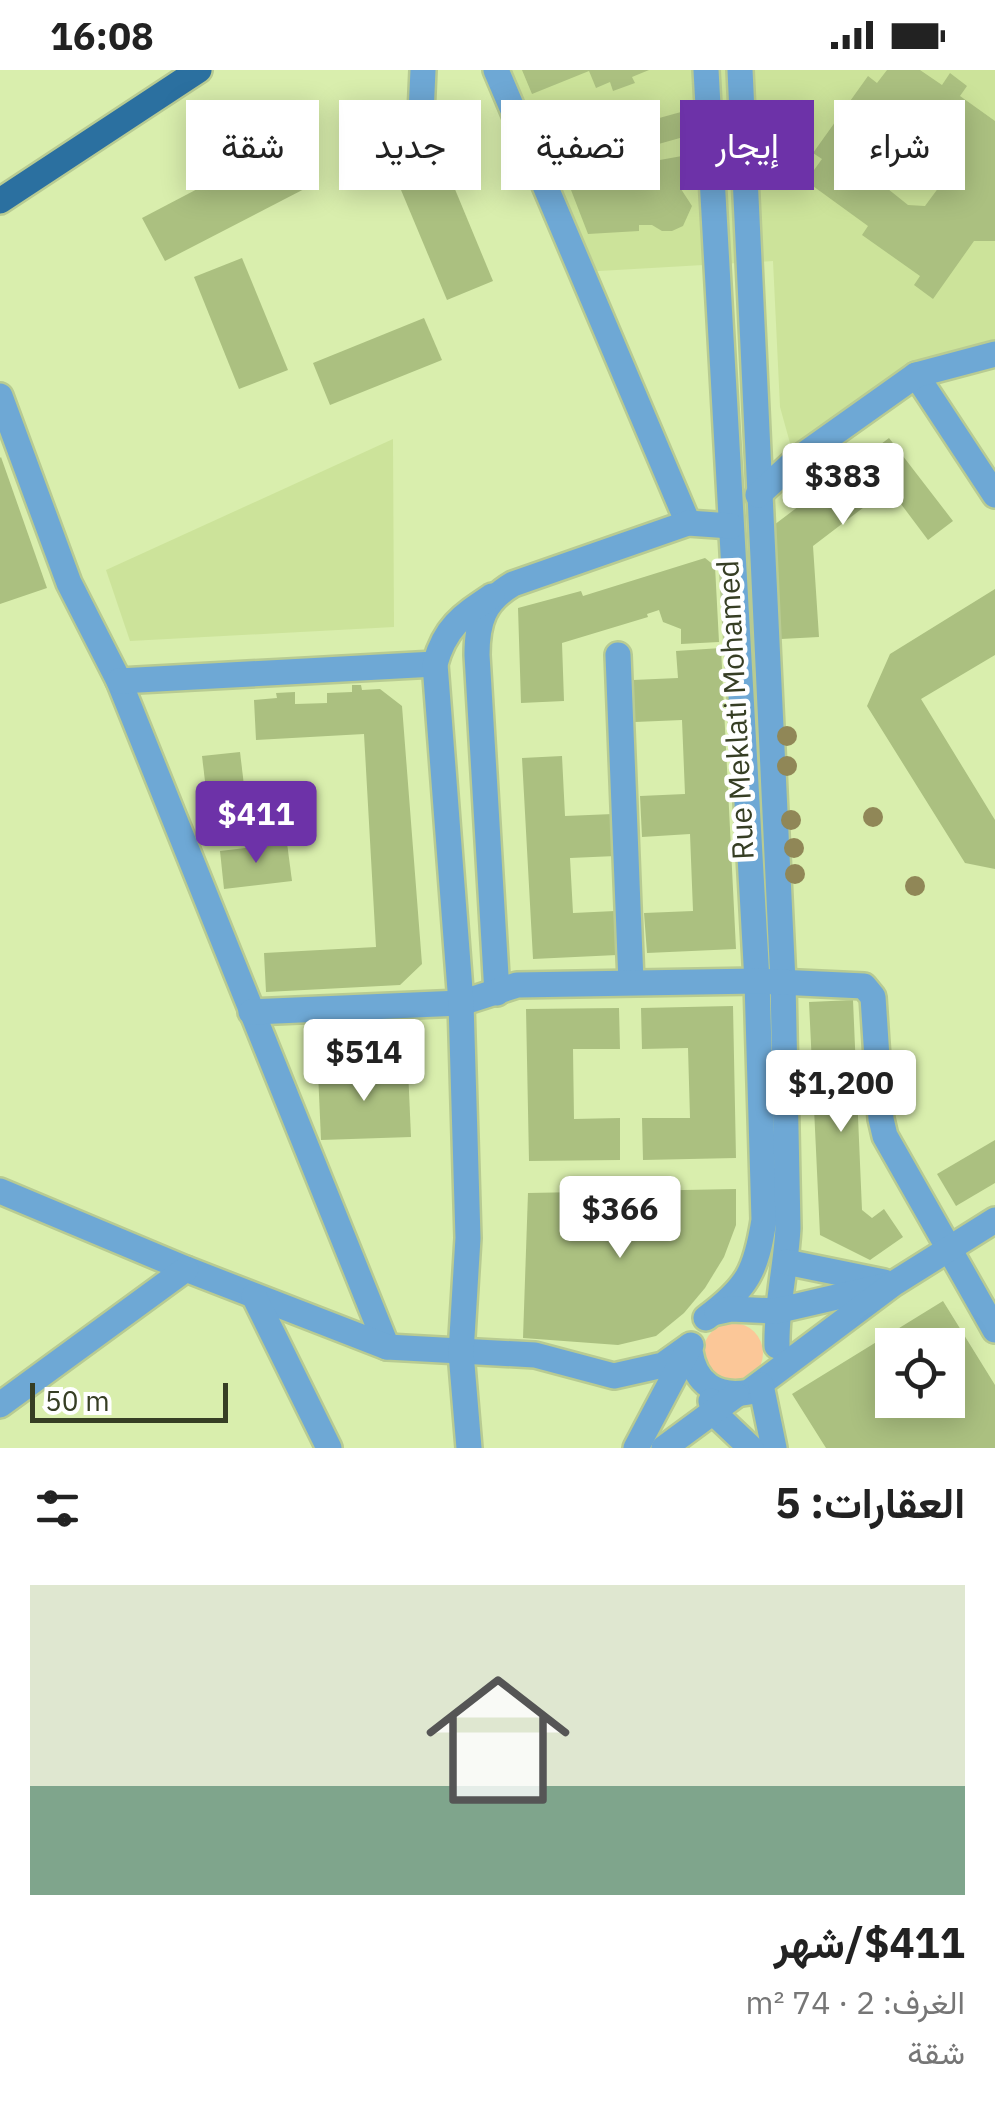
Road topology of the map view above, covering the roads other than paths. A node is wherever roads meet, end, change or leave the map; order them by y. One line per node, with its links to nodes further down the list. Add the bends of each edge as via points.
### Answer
1 (199, 70): 7 (main road)
2 (422, 70): 6 (street)
3 (496, 70): 13 (street)
4 (706, 70): 14 (street, Rue Meklati Mohamed)
5 (740, 70): 12 (street, Rue Meklati Mohamed)
6 (421, 100)
7 (0, 201)
8 (995, 354): 9 (street)
9 (916, 375): 11 (street); 12 (street)
10 (0, 396): 18 (street, via 69,583)
11 (995, 494)
12 (758, 495): 21 (street, Rue Meklati Mohamed)
13 (688, 523): 14 (street); 15 (street)
14 (731, 526): 20 (street, Rue Meklati Mohamed)
15 (492, 596): 17 (street, via 457,621); 22 (street, via 477,634 477,655)
16 (618, 655): 19 (street)
17 (435, 664): 18 (street); 23 (street)
18 (119, 681): 24 (street)
19 (632, 982): 20 (street); 22 (street, via 517,984)
20 (756, 982): 21 (street); 34 (street, Rue Meklati Mohamed, via 764,1220 758,1256 738,1294)
21 (783, 982): 27 (street, via 864,986 873,997 880,1119); 28 (street, Rue Meklati Mohamed)
22 (497, 993): 23 (street)
23 (461, 1003): 24 (street); 39 (street, via 468,1238)
24 (251, 1012): 37 (street)
25 (0, 1191): 29 (street)
26 (995, 1220): 27 (street)
27 (947, 1249): 30 (street); 35 (street)
28 (786, 1262): 30 (street); 33 (street, Rue Meklati Mohamed)
29 (186, 1270): 31 (street); 43 (street)
30 (893, 1284): 33 (street); 40 (street)
31 (254, 1296): 37 (street); 45 (street)
32 (744, 1310): 33 (street); 34 (street); 36 (street, via 766,1323)
33 (776, 1310): 36 (street, Rue Meklati Mohamed)
34 (706, 1318): 38 (street)
35 (995, 1330)
36 (777, 1346): 40 (street)
37 (387, 1347): 39 (street)
38 (690, 1348): 39 (street, via 663,1365 614,1376 535,1355); 41 (street); 47 (street)
39 (460, 1353): 46 (street)
40 (766, 1380): 42 (street); 50 (street)
41 (707, 1386): 42 (street); 44 (street)
42 (736, 1395): 44 (street)
43 (0, 1405)
44 (714, 1414): 48 (street); 49 (street)
45 (329, 1448)
46 (468, 1448)
47 (636, 1448)
48 (664, 1448)
49 (750, 1448)
50 (774, 1448)

